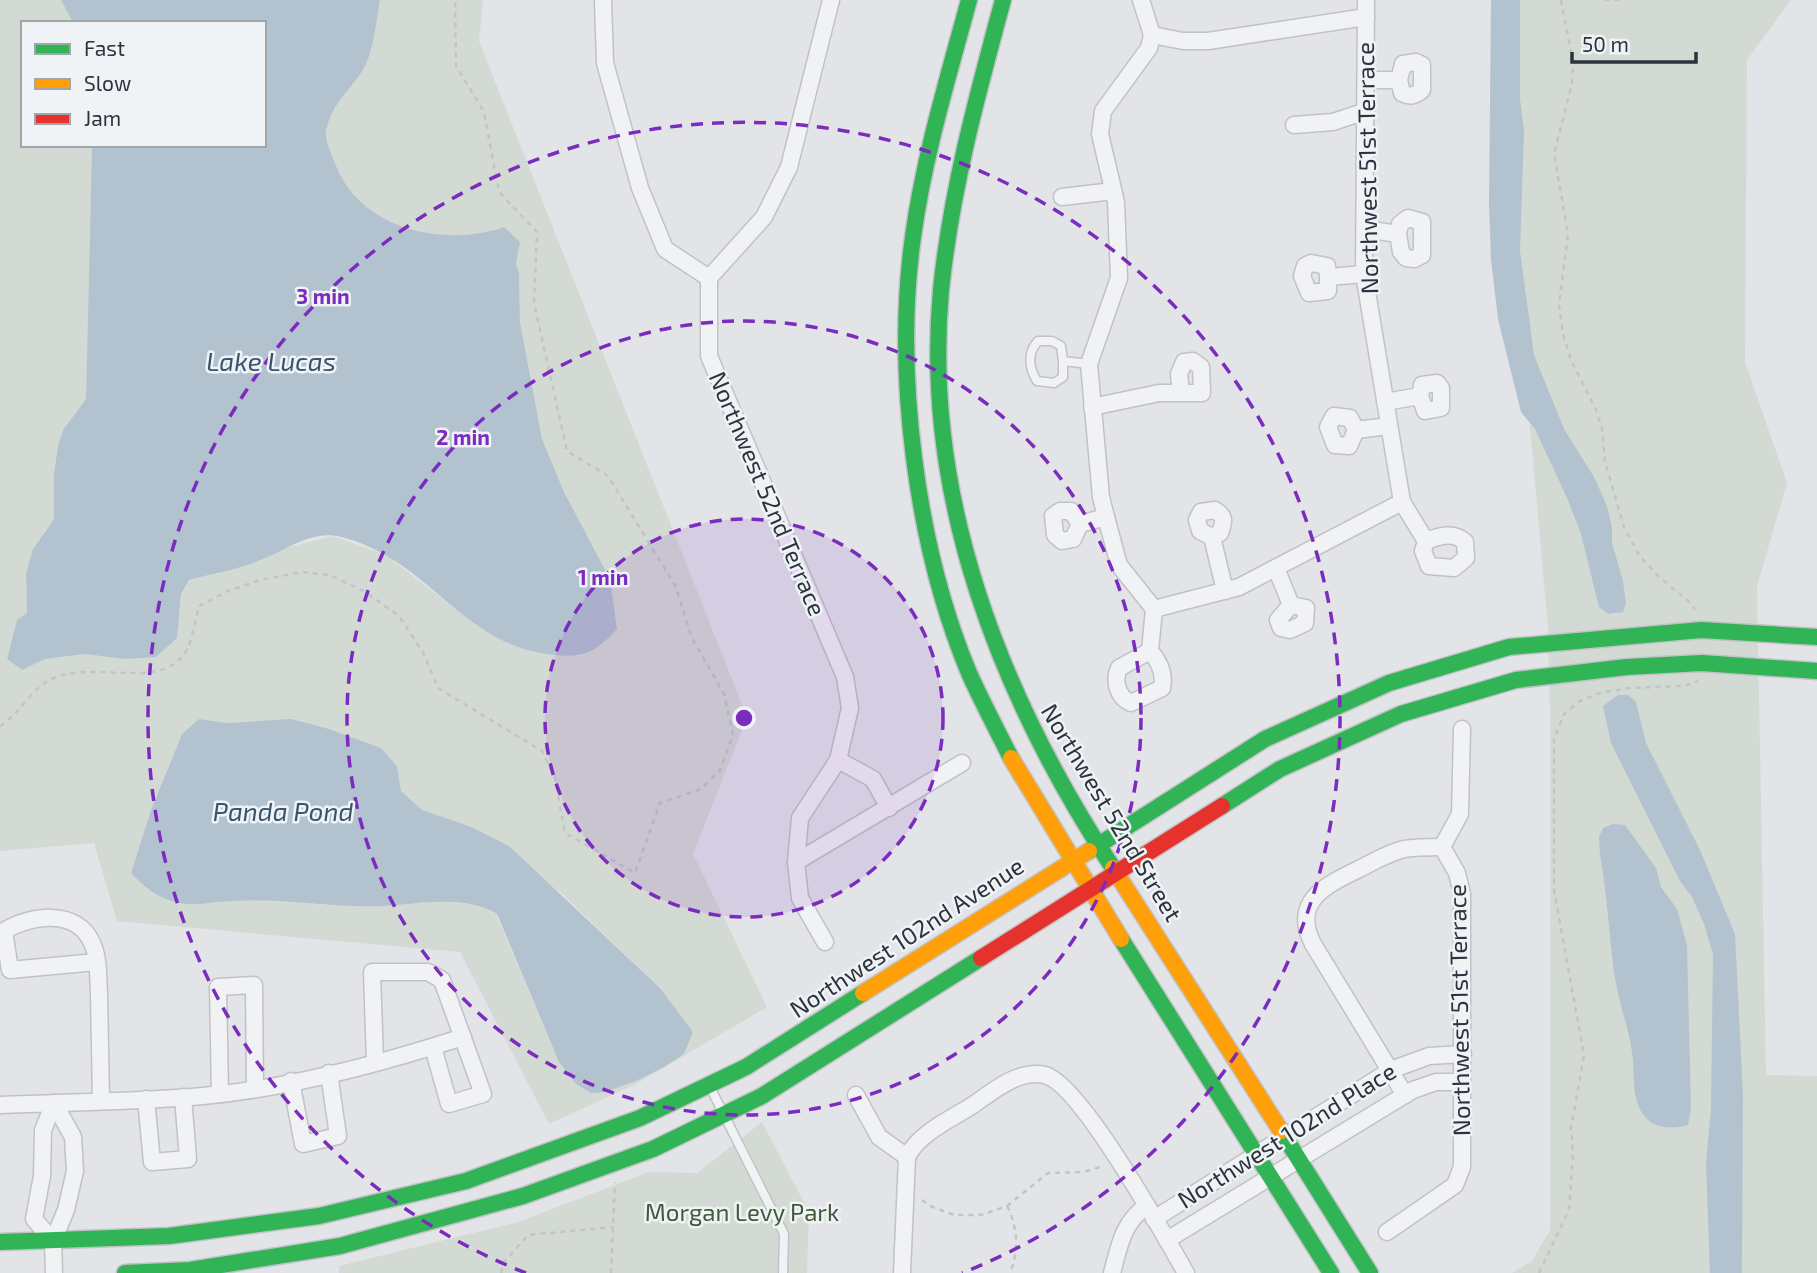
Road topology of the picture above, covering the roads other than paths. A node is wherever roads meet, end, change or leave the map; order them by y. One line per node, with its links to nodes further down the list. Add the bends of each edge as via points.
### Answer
1 (603, 0): 19 (street, via 604,64 640,188 665,249)
2 (831, 0): 19 (street, via 789,167 764,218)
3 (968, 0): 20 (street, via 925,168)
4 (1003, 0): 21 (street, Northwest 52nd Street, via 958,171)
5 (1140, 0): 8 (street)
6 (1366, 0): 7 (street, Northwest 51st Terrace)
7 (1366, 17): 8 (street, via 1208,41); 9 (street, Northwest 51st Terrace)
8 (1152, 35): 13 (street, via 1136,69 1103,111 1100,134)
9 (1366, 80): 10 (street); 11 (street, Northwest 51st Terrace)
10 (1399, 80)
11 (1366, 111): 12 (street, via 1333,122); 15 (street, Northwest 51st Terrace)
12 (1294, 125)
13 (1114, 191): 14 (street); 23 (street, via 1119,278)
14 (1062, 197)
15 (1365, 229): 16 (street); 17 (street, Northwest 51st Terrace)
16 (1398, 234)
17 (1364, 274): 18 (street); 26 (street, Northwest 51st Terrace)
18 (1328, 277)
19 (709, 278): 43 (street, Northwest 52nd Terrace, via 709,356 845,677 850,708)
20 (908, 296): 21 (street); 48 (street, via 912,439 935,570 982,704)
21 (941, 297): 46 (street, Northwest 52nd Street, via 943,417 950,480 967,558 1017,700 1052,769)
22 (1063, 361): 22 (lane, via 1061,346 1038,341 1030,355 1031,372 1037,381 1054,383 1063,377); 23 (lane)
23 (1089, 363): 27 (street)
24 (1181, 392): 27 (street)
25 (1420, 396): 26 (street)
26 (1385, 402): 28 (street, Northwest 51st Terrace)
27 (1092, 407): 31 (street)
28 (1390, 426): 29 (street); 30 (street, Northwest 51st Terrace)
29 (1356, 430)
30 (1402, 502): 34 (street); 35 (street)
31 (1106, 517): 32 (street); 38 (street, via 1119,565)
32 (1080, 524)
33 (1212, 537): 36 (street)
34 (1426, 541)
35 (1276, 568): 36 (street); 37 (street)
36 (1225, 590): 38 (street)
37 (1291, 605)
38 (1154, 609): 40 (street)
39 (1817, 637): 46 (street, Northwest 102nd Avenue, via 1701,630 1509,648 1390,683 1265,739)
40 (1150, 651)
41 (1817, 671): 50 (street, via 1702,663 1516,680 1401,714 1280,769)
42 (1462, 729): 47 (street, via 1460,814)
43 (838, 761): 45 (street, via 873,779); 49 (street, Northwest 52nd Terrace, via 800,818)
44 (962, 763): 45 (street)
45 (889, 808): 49 (street)
46 (1098, 843): 48 (street, Northwest 102nd Avenue); 50 (street, Northwest 52nd Street)
47 (1442, 847): 56 (street, Northwest 51st Terrace, via 1457,873 1462,894); 58 (street, via 1405,849 1378,859 1317,891 1308,910 1312,944)
48 (1070, 860): 51 (street); 62 (street, Northwest 102nd Avenue)
49 (796, 863): 52 (street, Northwest 52nd Terrace, via 800,898)
50 (1116, 871): 51 (street); 75 (street, Northwest 52nd Street)
51 (1089, 888): 73 (street); 76 (street)
52 (825, 942)
53 (96, 962): 53 (street, via 87,933 66,920 32,919 4,931 10,971); 70 (street)
54 (463, 1037): 55 (street); 55 (street, via 483,1094 449,1104); 57 (street, via 446,987 437,975 372,972)
55 (433, 1047): 57 (street)
56 (1463, 1054): 58 (street, Northwest 102nd Place, via 1429,1056); 61 (street, Northwest 51st Terrace)
57 (376, 1062): 59 (street)
58 (1391, 1070): 66 (street, Northwest 102nd Place); 67 (street)
59 (329, 1073): 60 (street); 60 (street, via 338,1136 303,1144)
60 (291, 1081): 63 (street)
61 (1462, 1082): 67 (street, Northwest 102nd Place, via 1436,1082); 81 (street, Northwest 51st Terrace, via 1461,1175 1447,1191)
62 (710, 1087): 73 (lane); 83 (street, Northwest 102nd Avenue, via 523,1162 379,1203 289,1222 199,1233)
63 (255, 1089): 64 (street); 64 (street, via 254,985 218,987)
64 (220, 1094): 68 (street)
65 (856, 1095): 77 (street, via 879,1137)
66 (1353, 1095): 74 (street); 75 (street, Northwest 102nd Place)
67 (1405, 1095): 74 (street, Northwest 102nd Place)
68 (183, 1097): 69 (street); 69 (street, via 188,1159 152,1162)
69 (146, 1099): 70 (street)
70 (101, 1101): 71 (street)
71 (54, 1103): 72 (street); 83 (street, via 68,1127 65,1160 71,1182); 83 (street, via 43,1129 42,1176 34,1219)
72 (0, 1105)
73 (724, 1116): 86 (street, via 616,1164 411,1229 256,1260); 87 (lane, via 784,1234)
74 (1366, 1118): 78 (street, Northwest 102nd Place)
75 (1287, 1137): 76 (street, Northwest 102nd Place); 78 (street, Northwest 52nd Street)
76 (1257, 1156): 79 (street); 80 (street, Northwest 102nd Place)
77 (907, 1157): 80 (street, via 926,1135 1023,1076 1046,1075 1064,1085); 88 (street)
78 (1300, 1158): 79 (street, Northwest 102nd Place); 92 (street, Northwest 52nd Street)
79 (1271, 1178): 82 (street, Northwest 102nd Place); 91 (street)
80 (1151, 1212): 82 (street); 89 (street, via 1133,1218)
81 (1387, 1231)
82 (1167, 1240): 90 (street)
83 (53, 1241): 84 (street, Northwest 102nd Avenue); 85 (street)
84 (0, 1242)
85 (54, 1273)
86 (125, 1273)
87 (783, 1273)
88 (902, 1273)
89 (1112, 1273)
90 (1186, 1273)
91 (1331, 1273)
92 (1370, 1273)

